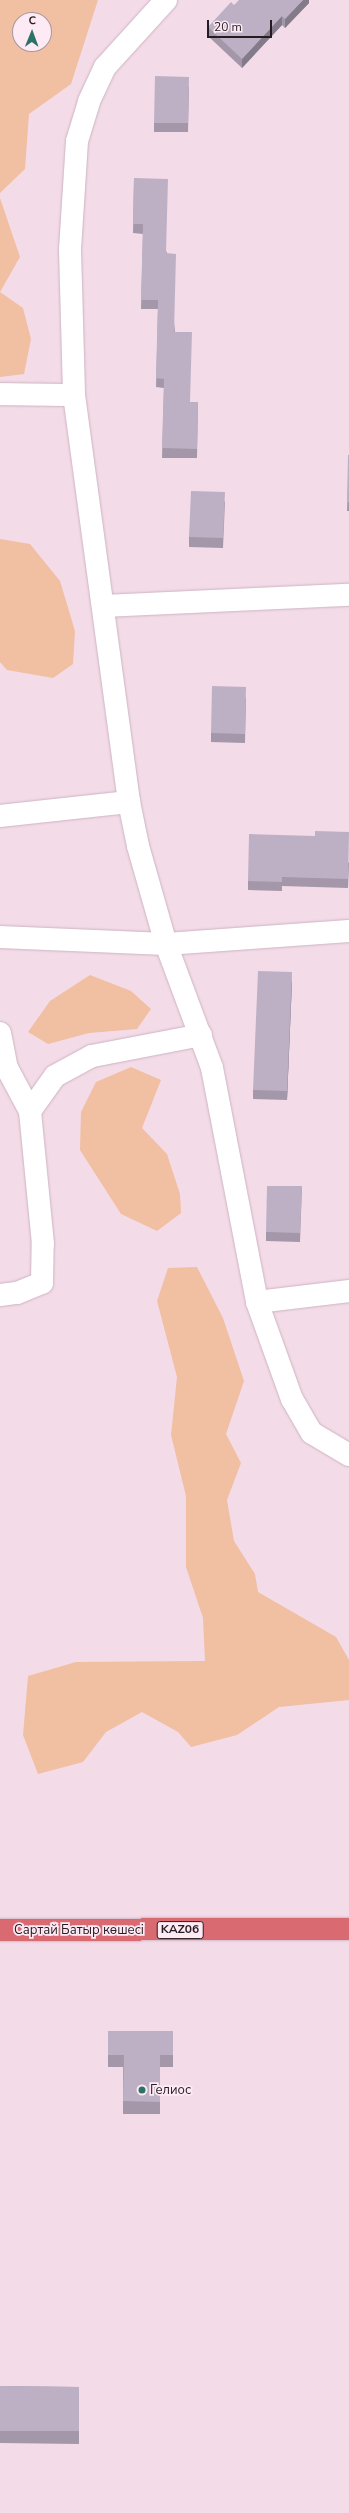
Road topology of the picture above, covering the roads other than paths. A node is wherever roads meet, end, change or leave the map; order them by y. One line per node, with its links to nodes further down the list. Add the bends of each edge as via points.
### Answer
1 (166, 0): 3 (street, via 105,67 89,102 77,141 70,250)
2 (0, 394): 3 (street)
3 (74, 395): 5 (street)
4 (349, 595): 5 (street)
5 (103, 606): 6 (street)
6 (129, 802): 7 (street); 10 (street, via 138,846)
7 (0, 816)
8 (349, 931): 10 (street)
9 (0, 937): 10 (street)
10 (166, 944): 12 (street)
11 (0, 1033): 13 (street, via 6,1068)
12 (201, 1035): 13 (street, via 92,1056 55,1076); 16 (street, via 212,1068)
13 (30, 1111): 15 (street, via 43,1244 42,1283 17,1293)
14 (349, 1291): 16 (street)
15 (0, 1295)
16 (257, 1302): 17 (street, via 292,1399 312,1433)
17 (349, 1455)
18 (349, 1929): 19 (highway, Сартай Батыр көшесі / KАZ06)
19 (0, 1930)

